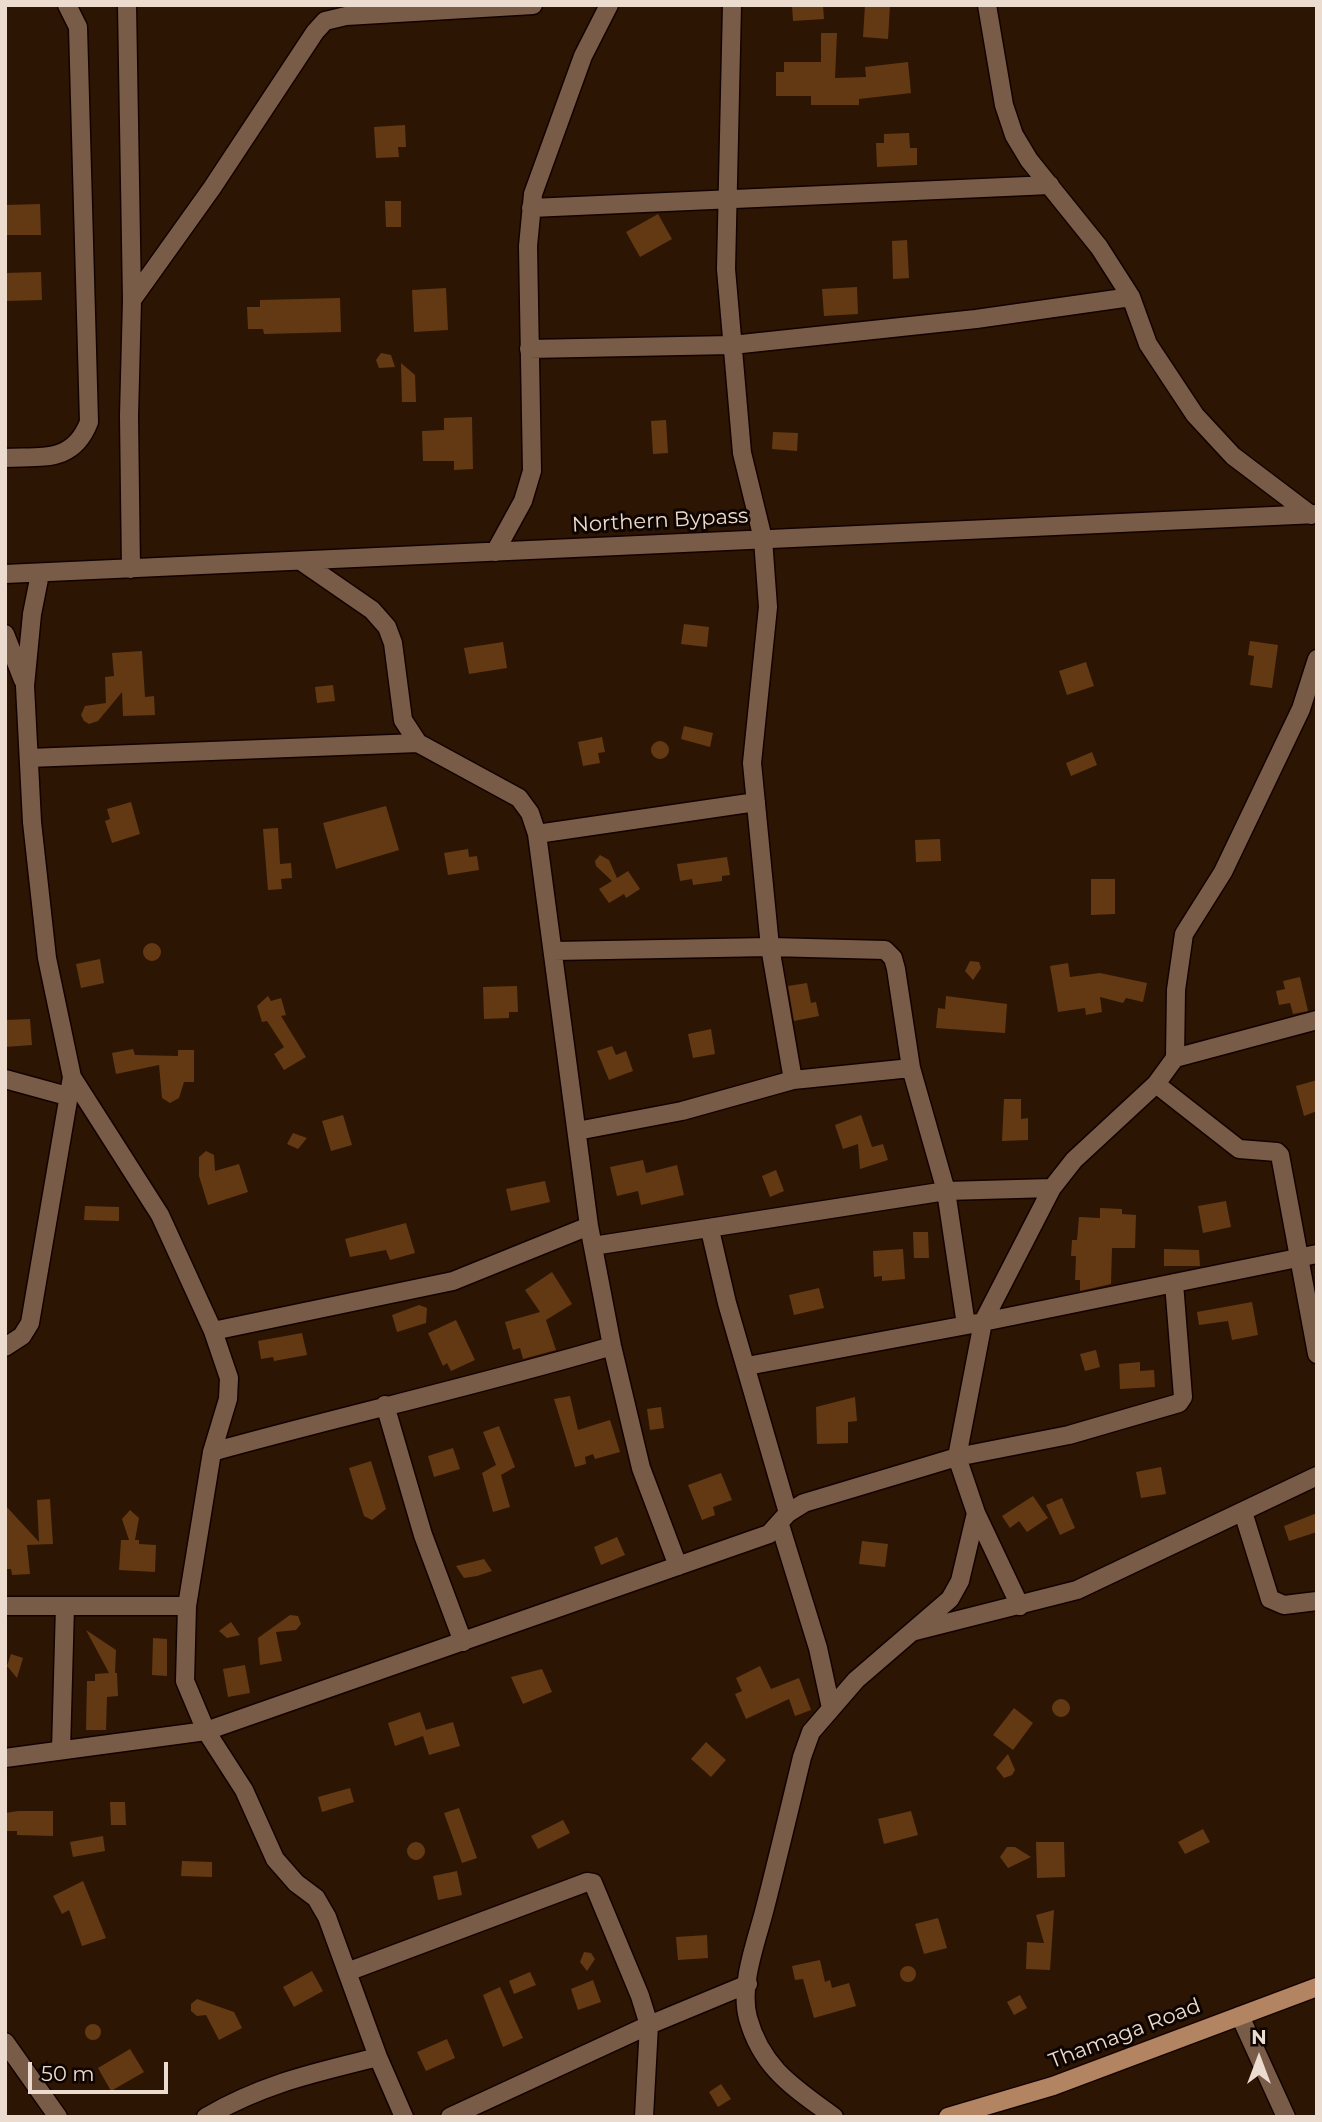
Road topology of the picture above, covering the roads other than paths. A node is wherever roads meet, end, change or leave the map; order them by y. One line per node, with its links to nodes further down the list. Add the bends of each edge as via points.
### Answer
1 (67, 5): 15 (street, via 78,27 89,422 82,439 70,450)
2 (127, 5): 12 (street)
3 (533, 5): 7 (street, via 346,16)
4 (609, 5): 10 (street, via 583,56)
5 (732, 5): 9 (street)
6 (988, 5): 8 (street, via 1004,106 1014,135)
7 (325, 13): 12 (street, via 212,188)
8 (1050, 186): 9 (street, via 775,199); 11 (street, via 1099,247)
9 (729, 197): 10 (street); 13 (street, via 726,269)
10 (531, 208): 14 (street)
11 (1131, 297): 13 (street); 16 (street, via 1148,344 1213,438)
12 (132, 300): 20 (street)
13 (732, 345): 14 (street); 17 (street, via 742,453)
14 (529, 349): 18 (street, via 532,471 523,501)
15 (5, 458)
16 (1314, 514): 17 (street, Northern Bypass)
17 (763, 539): 18 (street, Northern Bypass); 28 (street, via 768,607 752,748)
18 (495, 552): 19 (street, Northern Bypass)
19 (301, 561): 20 (street, Northern Bypass); 26 (street, via 372,610 387,627 403,720)
20 (131, 569): 22 (street, Northern Bypass)
21 (5, 574): 22 (street, Northern Bypass)
22 (40, 574): 25 (street)
23 (5, 634): 25 (street)
24 (1317, 659): 33 (street, via 1295,722 1223,872 1184,934 1176,990)
25 (25, 686): 27 (street)
26 (418, 743): 27 (street); 29 (street, via 519,798)
27 (29, 758): 35 (street, via 47,958)
28 (756, 802): 29 (street); 30 (street)
29 (537, 834): 31 (street)
30 (770, 947): 31 (street); 34 (street, via 885,950 896,969); 37 (street)
31 (554, 951): 40 (street)
32 (1317, 1020): 33 (street)
33 (1175, 1058): 38 (street)
34 (911, 1068): 37 (street); 42 (street)
35 (72, 1077): 39 (street); 49 (street, via 160,1215)
36 (5, 1079): 39 (street)
37 (793, 1080): 40 (street, via 682,1111)
38 (1156, 1084): 41 (street, via 1074,1160); 46 (street, via 1239,1149 1280,1155)
39 (67, 1096): 51 (street, via 30,1323 22,1336)
40 (577, 1131): 43 (street)
41 (1052, 1188): 42 (street); 48 (street)
42 (946, 1191): 44 (street); 48 (street)
43 (589, 1226): 45 (street); 49 (street, via 453,1281)
44 (710, 1230): 45 (street); 53 (street)
45 (593, 1246): 50 (street)
46 (1309, 1256): 47 (street); 52 (street)
47 (1174, 1283): 48 (street); 56 (street, via 1180,1403 1069,1435)
48 (974, 1324): 53 (street); 56 (street)
49 (213, 1331): 55 (street, via 229,1378 228,1399)
50 (612, 1346): 54 (street, via 505,1378); 61 (street, via 641,1468)
51 (5, 1347)
52 (1317, 1354)
53 (747, 1366): 60 (street)
54 (385, 1405): 55 (street); 68 (street, via 423,1535)
55 (212, 1452): 65 (street)
56 (957, 1457): 59 (street); 60 (street, via 804,1503)
57 (1317, 1476): 58 (street)
58 (1243, 1512): 62 (street, via 1270,1599 1284,1605); 66 (street, via 1077,1590)
59 (976, 1513): 66 (street); 67 (street, via 960,1581 950,1599)
60 (784, 1519): 61 (street, via 769,1534); 69 (street)
61 (678, 1566): 68 (street)
62 (1317, 1601)
63 (5, 1606): 64 (street)
64 (65, 1606): 65 (street); 71 (street)
65 (187, 1606): 70 (street, via 185,1681)
66 (1020, 1606): 67 (street)
67 (912, 1632): 69 (street, via 856,1679)
68 (463, 1642): 70 (street)
69 (831, 1708): 74 (street, via 811,1732 802,1757)
70 (206, 1731): 71 (street); 73 (street, via 244,1790 275,1859 316,1898)
71 (61, 1750): 72 (street)
72 (5, 1758)
73 (347, 1972): 77 (street, via 587,1882 597,1887); 79 (street)
74 (748, 1984): 77 (street); 85 (street, via 748,2018 766,2057 781,2079)
75 (1317, 1987): 76 (main road, Thamaga Road)
76 (1240, 2016): 86 (main road, Thamaga Road, via 1053,2086); 87 (street)
77 (649, 2025): 83 (street); 84 (street)
78 (5, 2042): 80 (street)
79 (378, 2057): 81 (street, via 246,2094); 82 (street)
80 (58, 2117)
81 (206, 2117)
82 (404, 2117)
83 (450, 2117)
84 (644, 2117)
85 (834, 2117)
86 (948, 2117)
87 (1286, 2117)

